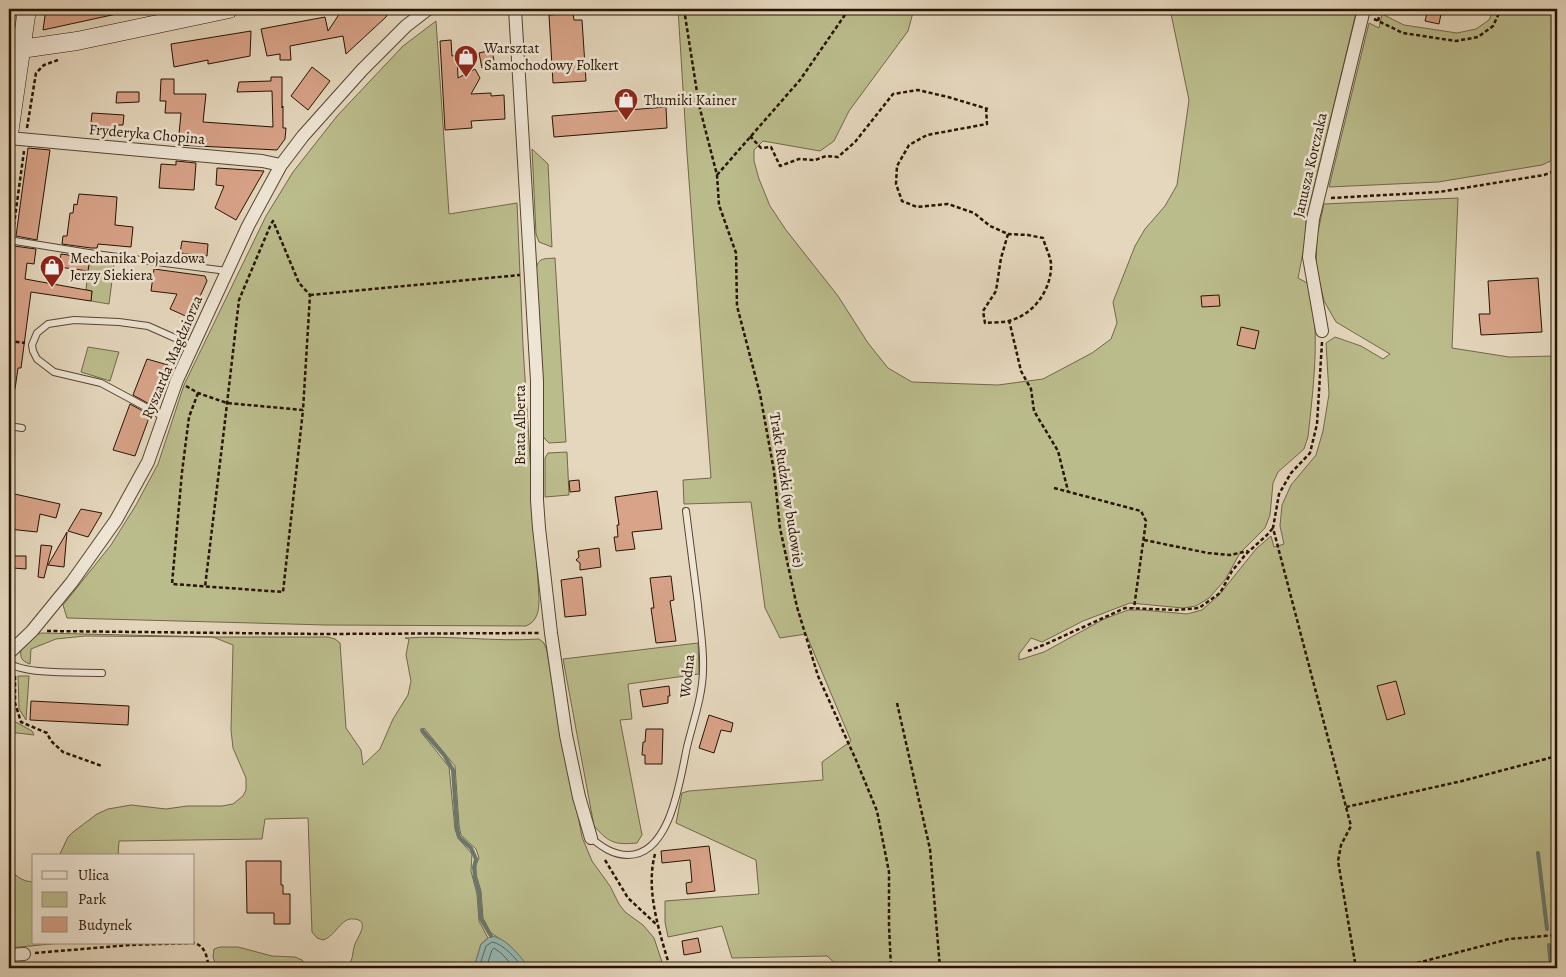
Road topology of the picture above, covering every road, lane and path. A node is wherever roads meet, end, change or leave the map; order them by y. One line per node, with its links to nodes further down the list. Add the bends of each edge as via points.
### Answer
1 (27, 9): 11 (street)
2 (229, 9): 11 (street, via 77,41)
3 (428, 9): 14 (street, Ryszarda Magdziorza, via 362,70)
4 (516, 9): 21 (street, Brata Alberta)
5 (684, 9): 16 (path, Trakt Rudzki (w budowie), via 699,105)
6 (850, 9): 13 (path, via 800,80)
7 (1381, 9): 10 (path)
8 (1501, 9): 10 (path, via 1493,26 1478,37 1456,41 1403,33)
9 (1364, 12): 10 (path); 17 (street, Janusza Korczaka)
10 (1378, 21)
11 (21, 49): 12 (street)
12 (9, 136): 14 (street, Fryderyka Chopina)
13 (750, 136): 16 (path); 18 (path, via 761,148 771,147 780,166 798,159 838,157 856,142 893,94 918,90 987,108 986,124 927,135 909,145 898,166 896,184 902,201 917,206 948,204 974,213 990,226)
14 (281, 165): 20 (street, Ryszarda Magdziorza)
15 (1557, 170): 17 (path, via 1544,175 1439,192)
16 (717, 175): 62 (path, Trakt Rudzki (w budowie), via 719,205 736,253 736,306 760,394 780,528 797,607 818,676 877,811 889,872)
17 (1317, 198): 24 (street, Janusza Korczaka, via 1309,257)
18 (1008, 234): 23 (path, via 996,292 983,311 985,323); 23 (path, via 1043,238 1051,262 1049,285 1034,307)
19 (9, 240): 20 (lane)
20 (227, 271): 27 (street, Ryszarda Magdziorza)
21 (530, 274): 22 (path); 44 (street, Brata Alberta, via 537,381 537,500)
22 (310, 295): 30 (path, via 300,283 273,221 239,300); 31 (path)
23 (1009, 320): 36 (path, via 1021,371 1031,389 1034,411 1058,451)
24 (1322, 331): 38 (path, via 1317,424 1310,453 1291,473 1279,494)
25 (9, 341): 26 (path)
26 (32, 345): 27 (lane, via 37,333 48,324 74,320 148,326); 32 (lane, via 37,359 54,372 101,383)
27 (193, 346): 28 (street, Ryszarda Magdziorza)
28 (178, 380): 29 (path); 32 (street, Ryszarda Magdziorza)
29 (198, 392): 30 (path); 41 (path, via 189,417 172,584)
30 (227, 403): 31 (path); 41 (path)
31 (302, 410): 41 (path, via 283,592)
32 (164, 417): 43 (street, Ryszarda Magdziorza, via 148,462 116,520)
33 (9, 426): 34 (lane)
34 (22, 428)
35 (1054, 488): 36 (path)
36 (1068, 491): 39 (path, via 1141,511 1146,520)
37 (686, 511): 55 (lane, Wodna, via 704,671 678,789)
38 (1273, 528): 40 (path); 53 (path)
39 (1144, 540): 40 (path, via 1208,553 1230,555); 42 (path)
40 (1249, 551): 42 (path, via 1232,571 1220,593 1199,608)
41 (205, 587)
42 (1134, 608): 45 (path, via 1125,608)
43 (32, 631): 44 (path); 46 (street, Ryszarda Magdziorza)
44 (551, 633): 54 (street, Brata Alberta, via 579,797)
45 (1028, 651)
46 (9, 653)
47 (9, 663): 48 (lane)
48 (15, 667): 49 (lane); 52 (path, via 15,703 21,722 47,733 63,752)
49 (102, 673)
50 (898, 704): 63 (path, via 930,849)
51 (1557, 756): 53 (path)
52 (102, 766)
53 (1346, 807): 64 (path, via 1351,826 1341,845 1338,861)
54 (592, 838): 55 (lane, Wodna, via 602,848 635,855 645,852); 56 (path, via 628,898)
55 (659, 838): 56 (path, via 653,860 652,884)
56 (658, 926): 61 (path)
57 (1557, 935): 65 (path, via 1509,939)
58 (24, 954): 59 (street); 60 (path, via 130,944 194,944 204,950)
59 (9, 955)
60 (209, 968)
61 (670, 968)
62 (891, 968)
63 (940, 968)
64 (1356, 968)
65 (1398, 968)

